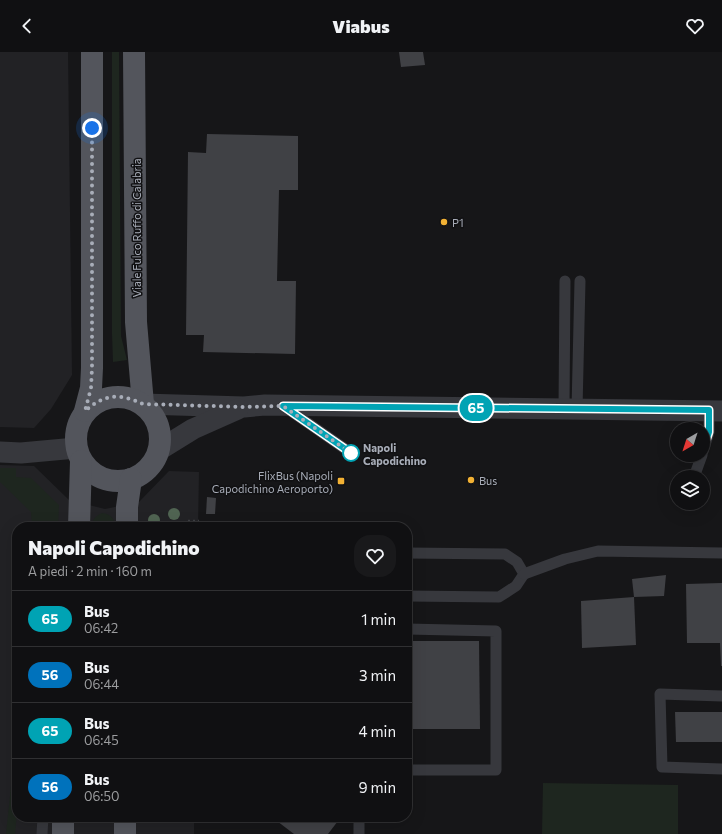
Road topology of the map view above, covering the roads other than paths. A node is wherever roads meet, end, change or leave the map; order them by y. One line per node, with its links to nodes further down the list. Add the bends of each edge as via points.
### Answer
1 (92, 52): 10 (main road, via 92,368 91,388)
2 (134, 52): 5 (main road, Viale Fulco Ruffo di Calabria, via 136,322)
3 (566, 281): 8 (lane)
4 (580, 281): 8 (lane)
5 (143, 404): 7 (street); 10 (main road, via 119,396 100,400); 12 (main road, via 158,424)
6 (283, 406): 7 (street); 8 (street); 14 (lane)
7 (244, 407): 12 (street, via 193,429)
8 (571, 409): 9 (street)
9 (716, 410): 11 (lane)
10 (85, 411): 15 (main road, via 78,422 76,434)
11 (710, 429)
12 (159, 450): 16 (main road, via 153,463 143,473)
13 (0, 452): 15 (street)
14 (351, 453)
15 (79, 455): 16 (main road, via 91,472 103,479); 17 (main road)
16 (131, 479): 18 (main road)
17 (79, 522)
18 (127, 522)
19 (412, 553): 21 (lane, via 505,554 517,562)
20 (722, 553): 21 (lane, via 598,551 565,559)
21 (524, 574): 22 (lane, via 516,586 499,597)
22 (412, 596)
23 (412, 630): 26 (lane, via 496,632 496,770)
24 (722, 696): 25 (lane, via 660,694 662,767)
25 (722, 769)
26 (412, 770)
27 (43, 822): 31 (lane)
28 (64, 822): 32 (main road)
29 (125, 822): 33 (main road)
30 (359, 822): 34 (lane)
31 (42, 834)
32 (63, 834)
33 (125, 834)
34 (359, 834)

